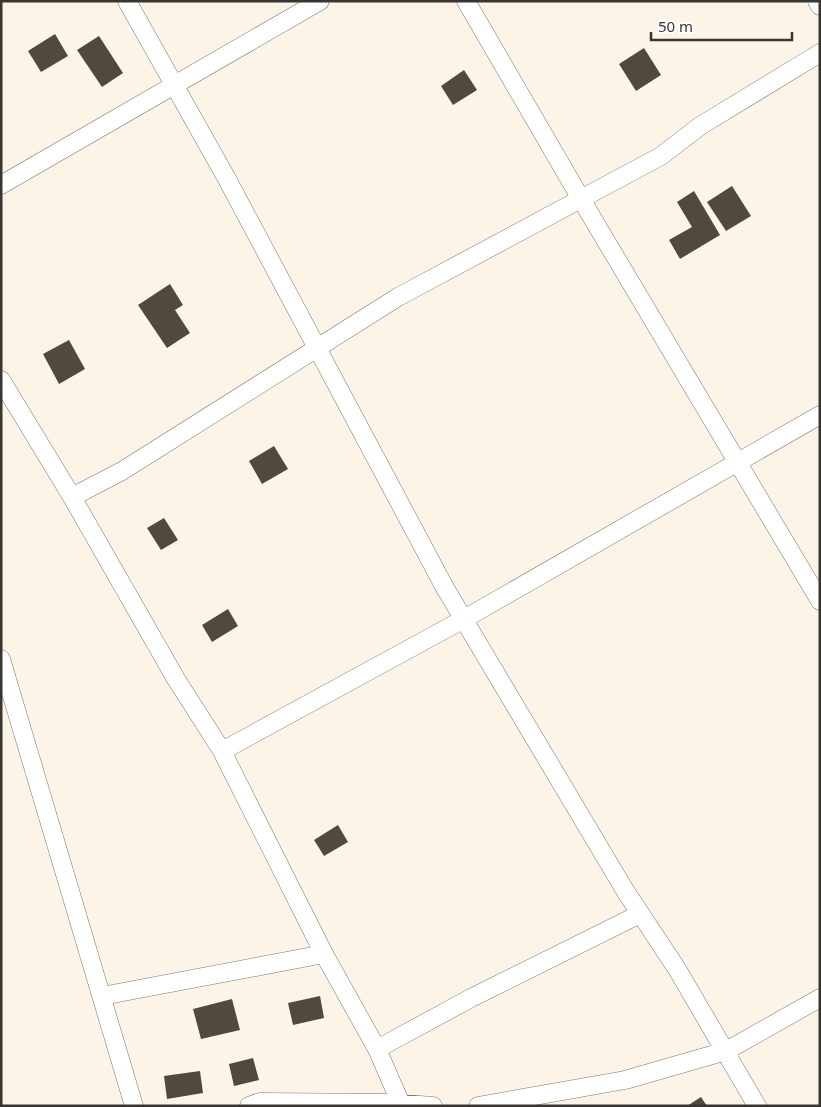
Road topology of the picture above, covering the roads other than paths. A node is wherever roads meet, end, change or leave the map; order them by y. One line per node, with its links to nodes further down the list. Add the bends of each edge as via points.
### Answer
1 (127, 1): 7 (street)
2 (320, 1): 7 (street)
3 (466, 1): 9 (street)
4 (817, 1): 5 (street)
5 (820, 6)
6 (820, 53): 9 (street, via 700,126 661,156)
7 (176, 85): 8 (street); 10 (street)
8 (1, 185)
9 (581, 199): 10 (street, via 398,297); 13 (street)
10 (317, 346): 14 (street, via 122,471); 16 (street)
11 (1, 380): 14 (street)
12 (820, 415): 13 (street)
13 (738, 464): 15 (street); 16 (street)
14 (72, 497): 19 (street, via 176,679)
15 (820, 601)
16 (464, 619): 19 (street); 20 (street)
17 (1, 659): 18 (street)
18 (8, 707): 22 (street)
19 (222, 751): 21 (street)
20 (640, 914): 24 (street); 25 (street)
21 (324, 954): 22 (street); 24 (street)
22 (102, 996): 27 (street)
23 (820, 998): 25 (street)
24 (377, 1049): 26 (street)
25 (726, 1052): 30 (street, via 625,1080); 31 (street)
26 (401, 1104): 28 (street, via 260,1102); 29 (street)
27 (134, 1106)
28 (249, 1106)
29 (433, 1106)
30 (478, 1106)
31 (757, 1106)

